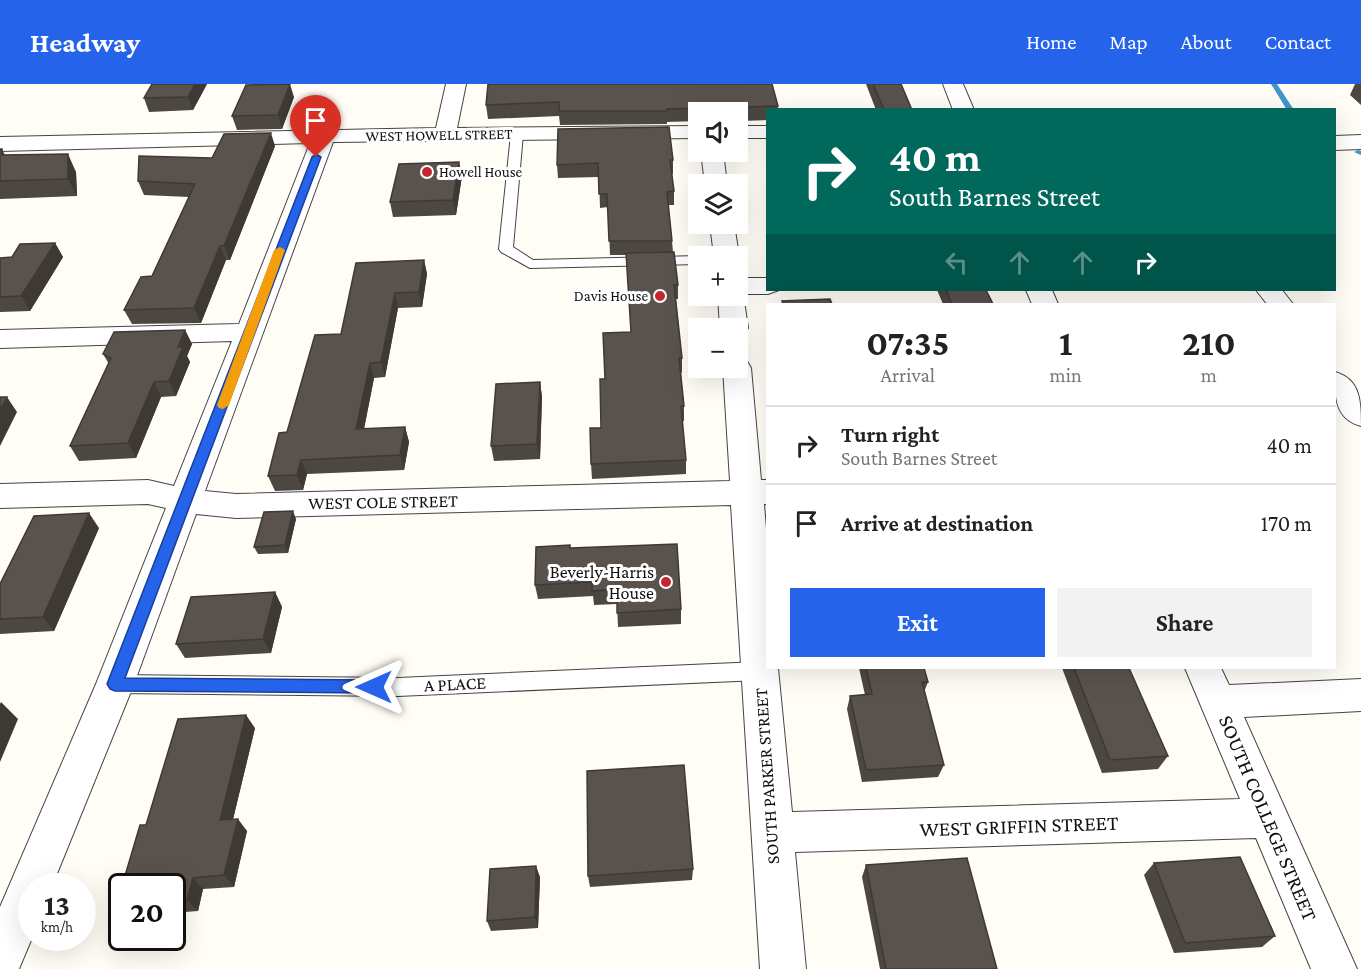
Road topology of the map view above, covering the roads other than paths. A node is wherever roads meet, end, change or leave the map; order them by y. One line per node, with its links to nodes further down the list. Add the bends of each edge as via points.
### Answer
1 (456, 84): 8 (street)
2 (953, 84): 3 (street)
3 (963, 108)
4 (688, 132): 7 (street, WEST HOWELL STREET)
5 (748, 132): 6 (street)
6 (766, 132)
7 (517, 134): 8 (street, WEST HOWELL STREET); 13 (lane, via 506,249 530,264)
8 (445, 135): 9 (street, WEST HOWELL STREET)
9 (324, 136): 12 (street, WEST HOWELL STREET); 18 (street)
10 (1361, 142): 11 (street)
11 (1336, 143)
12 (0, 144)
13 (688, 261)
14 (748, 286): 15 (street)
15 (766, 286)
16 (1270, 291): 17 (street)
17 (1279, 303)
18 (250, 332): 19 (street); 25 (street)
19 (0, 339)
20 (738, 378): 23 (street, SOUTH PARKER STREET)
21 (1336, 382): 22 (street)
22 (1361, 416)
23 (757, 492): 25 (street, WEST COLE STREET, via 236,506); 26 (street, SOUTH PARKER STREET)
24 (0, 496): 25 (street, WEST COLE STREET, via 148,492)
25 (187, 501): 27 (street)
26 (759, 670): 27 (lane, A PLACE, via 398,687); 31 (street, SOUTH PARKER STREET)
27 (115, 684): 32 (street)
28 (1210, 685): 29 (street); 30 (street, SOUTH COLLEGE STREET)
29 (1361, 695)
30 (1267, 818): 31 (street, WEST GRIFFIN STREET); 34 (street, SOUTH COLLEGE STREET)
31 (771, 833): 33 (street, SOUTH PARKER STREET)
32 (0, 960)
33 (783, 969)
34 (1334, 969)

